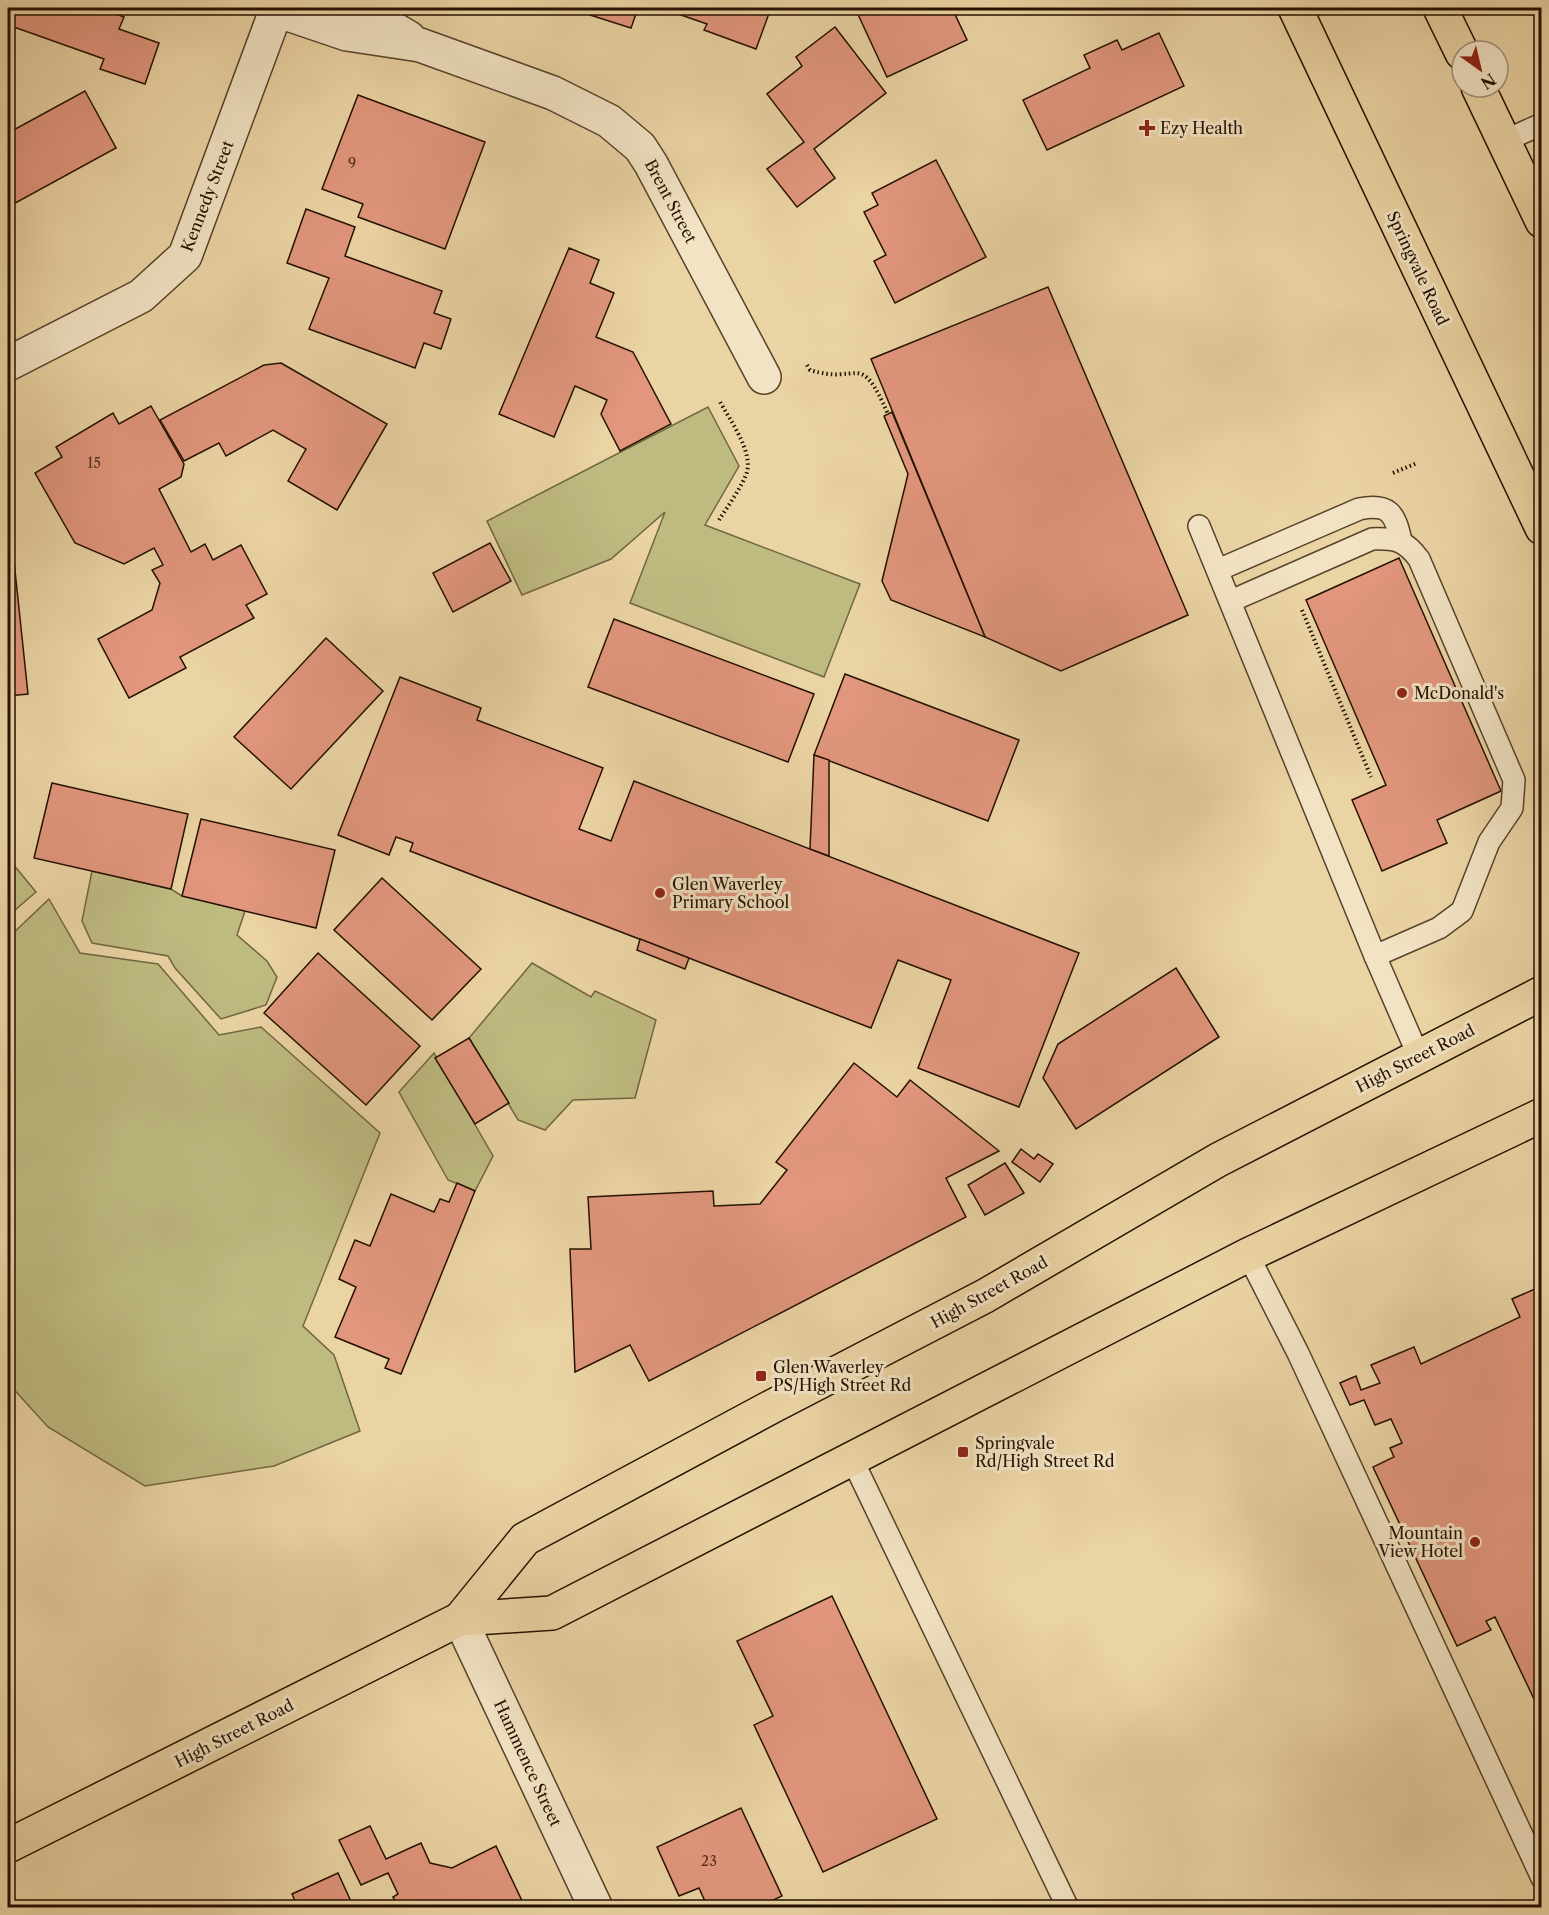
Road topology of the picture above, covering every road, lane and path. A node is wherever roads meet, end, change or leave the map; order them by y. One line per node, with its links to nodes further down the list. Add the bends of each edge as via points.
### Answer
1 (359, 8): 6 (street, Brent Street)
2 (1295, 8): 18 (main road, Springvale Road)
3 (1440, 8): 5 (main road)
4 (276, 9): 6 (street, Brent Street, via 347,34); 12 (street, Kennedy Street, via 185,256 141,296)
5 (1455, 39)
6 (420, 45): 13 (street, Brent Street, via 553,93 609,121 640,147)
7 (1484, 99): 9 (main road)
8 (1542, 124): 9 (lane)
9 (1504, 141): 10 (main road)
10 (1542, 220)
11 (802, 357): 15 (path, via 810,370 822,374 855,372 868,376)
12 (8, 364)
13 (764, 377)
14 (719, 400): 16 (path, via 744,448 747,463 747,473)
15 (888, 414)
16 (719, 520)
17 (1199, 526): 20 (lane)
18 (1542, 528)
19 (1401, 541): 20 (lane, via 1398,524 1390,512 1369,507); 21 (lane, via 1372,539); 24 (lane, via 1419,559 1514,780 1514,799 1507,818 1489,842 1462,911 1439,928)
20 (1218, 570): 22 (lane)
21 (1288, 576): 22 (lane); 23 (path)
22 (1231, 601): 24 (lane)
23 (1371, 777)
24 (1375, 956): 26 (lane)
25 (1542, 993): 26 (main road, High Street Road)
26 (1419, 1057): 30 (main road, High Street Road, via 1218,1160 985,1296 525,1539)
27 (1542, 1115): 28 (main road, High Street Road)
28 (1248, 1255): 29 (main road, High Street Road); 32 (lane, via 1298,1353)
29 (852, 1459): 30 (main road, High Street Road, via 552,1613); 34 (lane)
30 (460, 1619): 31 (main road, High Street Road); 33 (street, Hammence Street)
31 (8, 1846)
32 (1542, 1878)
33 (596, 1908)
34 (1068, 1908)

